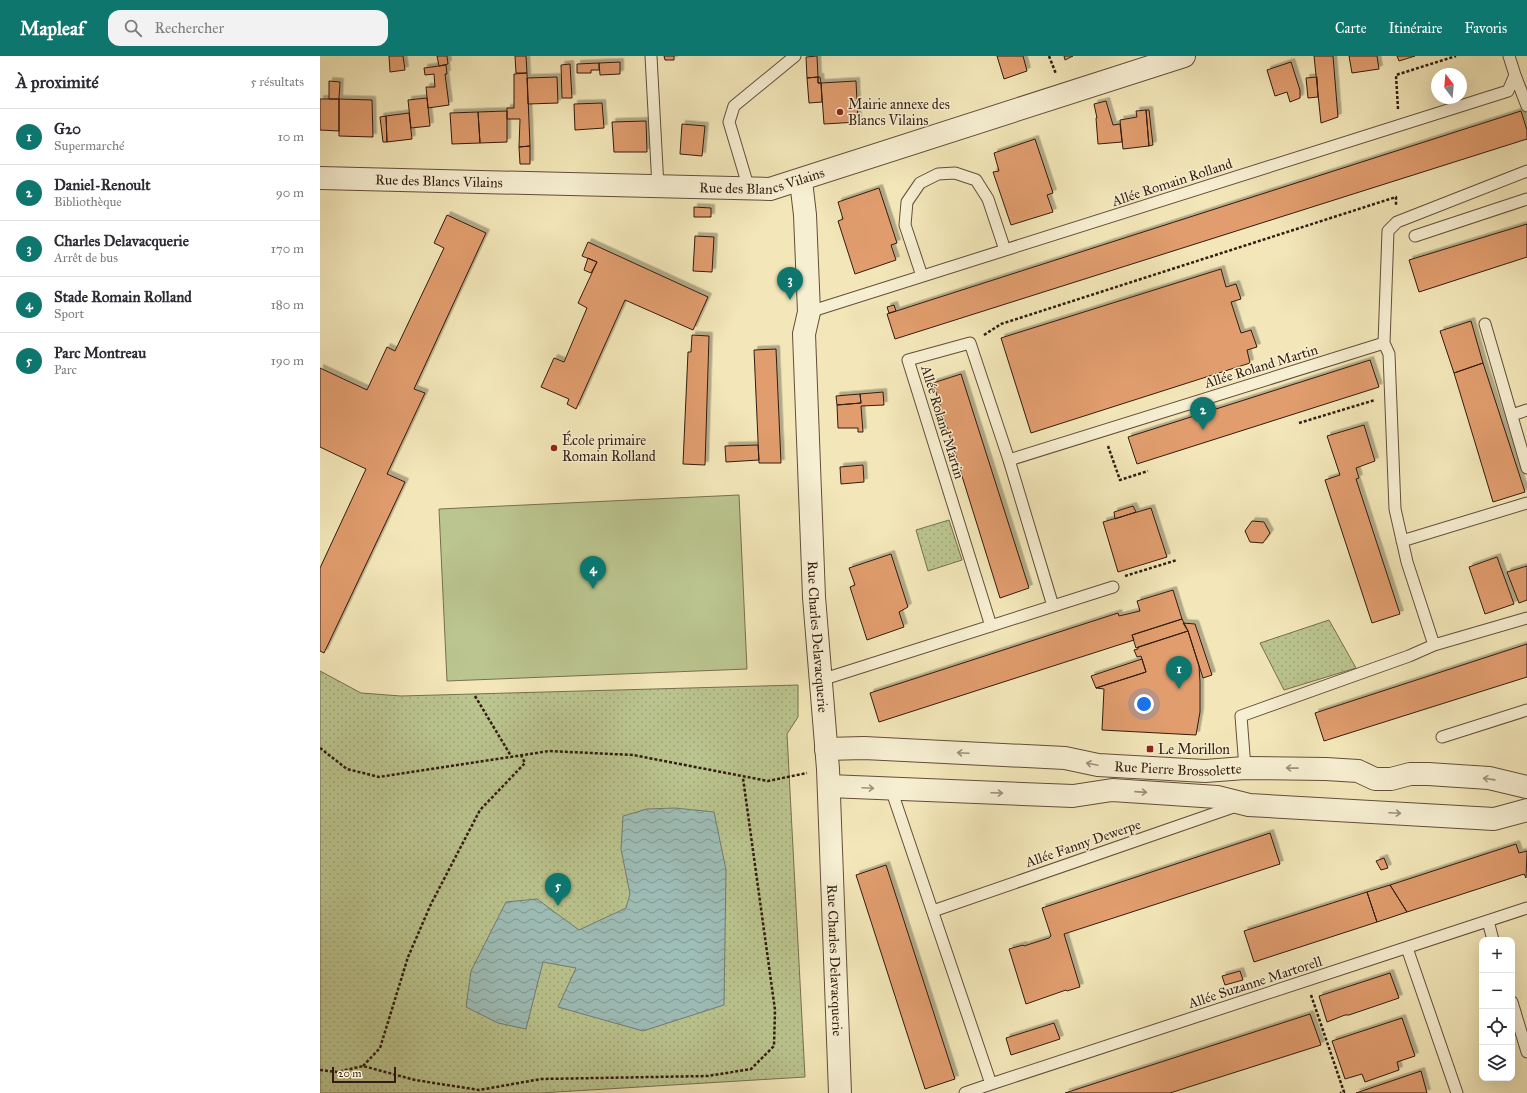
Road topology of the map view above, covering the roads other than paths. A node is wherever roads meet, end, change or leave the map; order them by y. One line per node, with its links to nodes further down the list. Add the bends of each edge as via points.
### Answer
1 (651, 56): 10 (lane)
2 (795, 56): 11 (lane, via 734,106 729,122)
3 (1184, 56): 9 (street, Rue des Blancs Vilains)
4 (1509, 56): 5 (lane)
5 (1515, 75): 6 (lane); 14 (lane, Allée Romain Rolland, via 1508,91)
6 (1527, 106)
7 (1527, 171): 18 (lane, via 1398,222 1388,231)
8 (320, 178): 10 (street, Rue des Blancs Vilains)
9 (801, 181): 11 (street, Rue des Blancs Vilains, via 770,189); 16 (street, Rue Charles Delavacquerie)
10 (658, 187): 11 (street, Rue des Blancs Vilains)
11 (749, 189)
12 (1527, 199): 13 (lane)
13 (1415, 236)
14 (1005, 250): 15 (lane, Allée Romain Rolland); 15 (lane, via 988,199 976,180 955,173 938,174 920,183 907,202 905,225)
15 (922, 276): 16 (lane, Allée Romain Rolland)
16 (809, 312): 30 (street, Rue Charles Delavacquerie, via 804,334 814,597)
17 (1485, 324): 20 (lane)
18 (1384, 343): 21 (lane, Allée Roland Martin); 24 (lane, via 1389,354 1395,509)
19 (1527, 410): 20 (lane)
20 (1512, 415): 22 (lane)
21 (1010, 460): 26 (lane); 28 (lane, Allée Roland Martin, via 970,343 908,360)
22 (1527, 468)
23 (1527, 503): 24 (lane)
24 (1402, 541): 29 (lane)
25 (1112, 587): 26 (lane)
26 (1053, 606): 28 (lane)
27 (1527, 618): 29 (lane)
28 (991, 626): 30 (lane)
29 (1434, 645): 34 (lane, via 1402,659 1241,716)
30 (821, 680): 33 (street, Rue Charles Delavacquerie)
31 (1527, 710): 32 (lane)
32 (1442, 737)
33 (828, 768): 34 (street, Rue Pierre Brossolette, one-way to 33, via 1205,771 1098,766 1065,758 864,748); 37 (street, Rue Pierre Brossolette, one-way to 37); 49 (street, Rue Charles Delavacquerie)
34 (1245, 768): 35 (street, Rue Pierre Brossolette, one-way to 34, via 1364,764 1353,761 1341,761 1326,769)
35 (1375, 779): 36 (street, one-way to 35, via 1489,778 1428,774); 40 (street, via 1372,800)
36 (1527, 787)
37 (891, 789): 38 (street, Rue Pierre Brossolette, one-way to 38, via 1073,796 1112,790 1217,797); 42 (lane)
38 (1244, 804): 40 (street, Rue Pierre Brossolette); 42 (lane, Allée Fanny Dewerpe)
39 (1527, 810): 40 (street, Rue Pierre Brossolette, one-way to 39, via 1494,819)
40 (1362, 811)
41 (1527, 908): 43 (lane, Allée Suzanne Martorell)
42 (933, 911): 48 (lane)
43 (1488, 921): 44 (lane); 45 (lane, Allée Suzanne Martorell)
44 (1492, 937)
45 (1407, 948): 48 (lane, Allée Suzanne Martorell); 51 (lane)
46 (1514, 1009): 47 (lane)
47 (1527, 1052)
48 (992, 1084): 50 (lane)
49 (840, 1093)
50 (965, 1093)
51 (1457, 1093)

